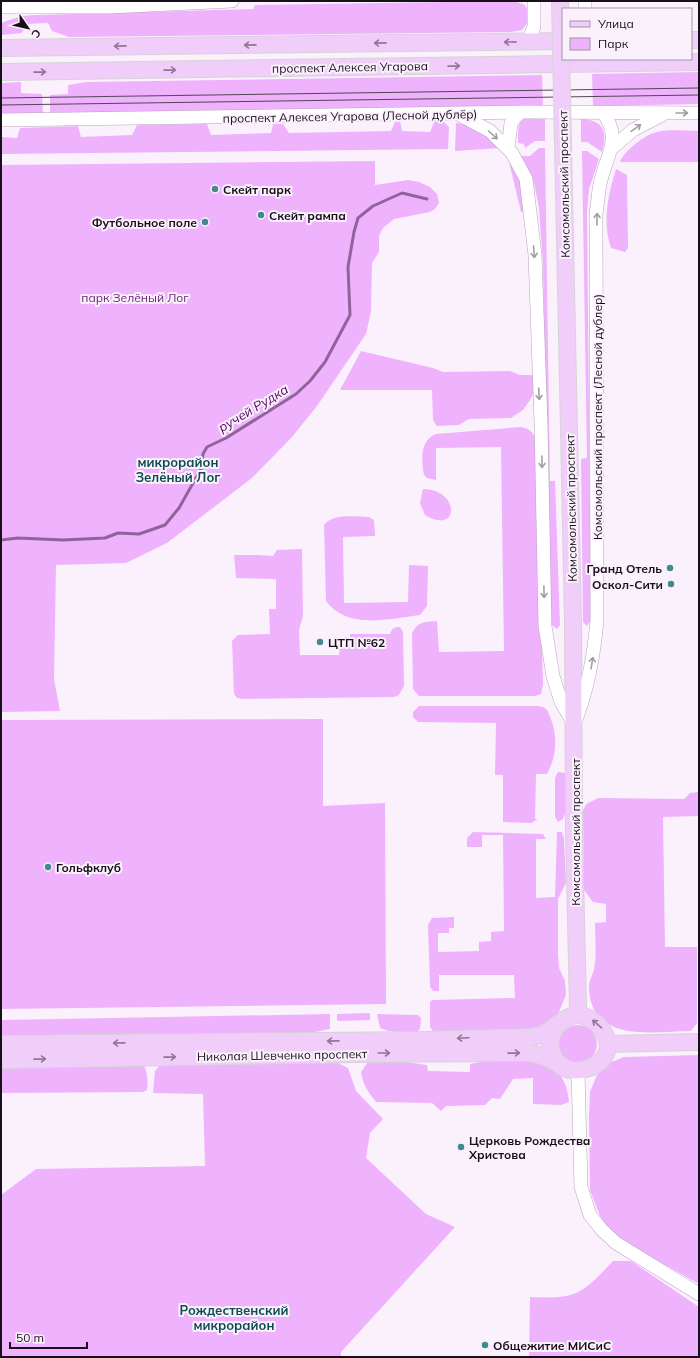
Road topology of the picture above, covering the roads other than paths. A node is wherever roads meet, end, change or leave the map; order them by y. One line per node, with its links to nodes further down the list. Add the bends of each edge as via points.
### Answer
1 (232, 1): 4 (street, via 110,7)
2 (534, 1): 6 (street, via 534,27)
3 (560, 1): 18 (main road, Комсомольский проспект, bridge)
4 (1, 8)
5 (562, 40): 6 (main road, проспект Алексея Угарова)
6 (528, 41): 7 (main road, проспект Алексея Угарова, one-way to 7)
7 (1, 48)
8 (699, 62): 9 (main road, проспект Алексея Угарова, one-way to 8)
9 (1, 72)
10 (519, 113): 11 (street, проспект Алексея Угарова (Лесной дублёр)); 14 (street, проспект Алексея Угарова (Лесной дублёр)); 16 (street, via 511,124)
11 (603, 113): 12 (street, проспект Алексея Угарова (Лесной дублёр)); 17 (street, Комсомольский проспект (Лесной дублер), via 610,122 613,133)
12 (665, 113): 13 (street, проспект Алексея Угарова (Лесной дублёр), one-way to 13); 17 (street, one-way to 12, via 633,130)
13 (699, 113)
14 (460, 114): 15 (street, проспект Алексея Угарова (Лесной дублёр)); 16 (street, one-way to 16, via 490,131)
15 (1, 120)
16 (508, 148): 18 (street, one-way to 18, via 526,179 535,255 545,626 553,676 561,702)
17 (611, 149): 18 (street, Комсомольский проспект (Лесной дублер), one-way to 17, via 590,673 598,620 596,214 600,182)
18 (574, 724): 19 (main road, Комсомольский проспект, via 578,1007)
19 (576, 1015): 20 (main road); 23 (main road, one-way to 19, via 604,1032 597,1023)
20 (555, 1026): 22 (main road, Николая Шевченко проспект, one-way to 22, via 543,1034 530,1037); 25 (main road, via 550,1044 554,1057)
21 (699, 1042): 23 (main road)
22 (1, 1044)
23 (608, 1044): 26 (main road, via 600,1062 591,1068)
24 (1, 1060): 25 (main road, Николая Шевченко проспект, one-way to 25, via 530,1053)
25 (560, 1064): 26 (main road)
26 (578, 1071): 27 (street, via 581,1187 590,1215 616,1244)
27 (699, 1294)

